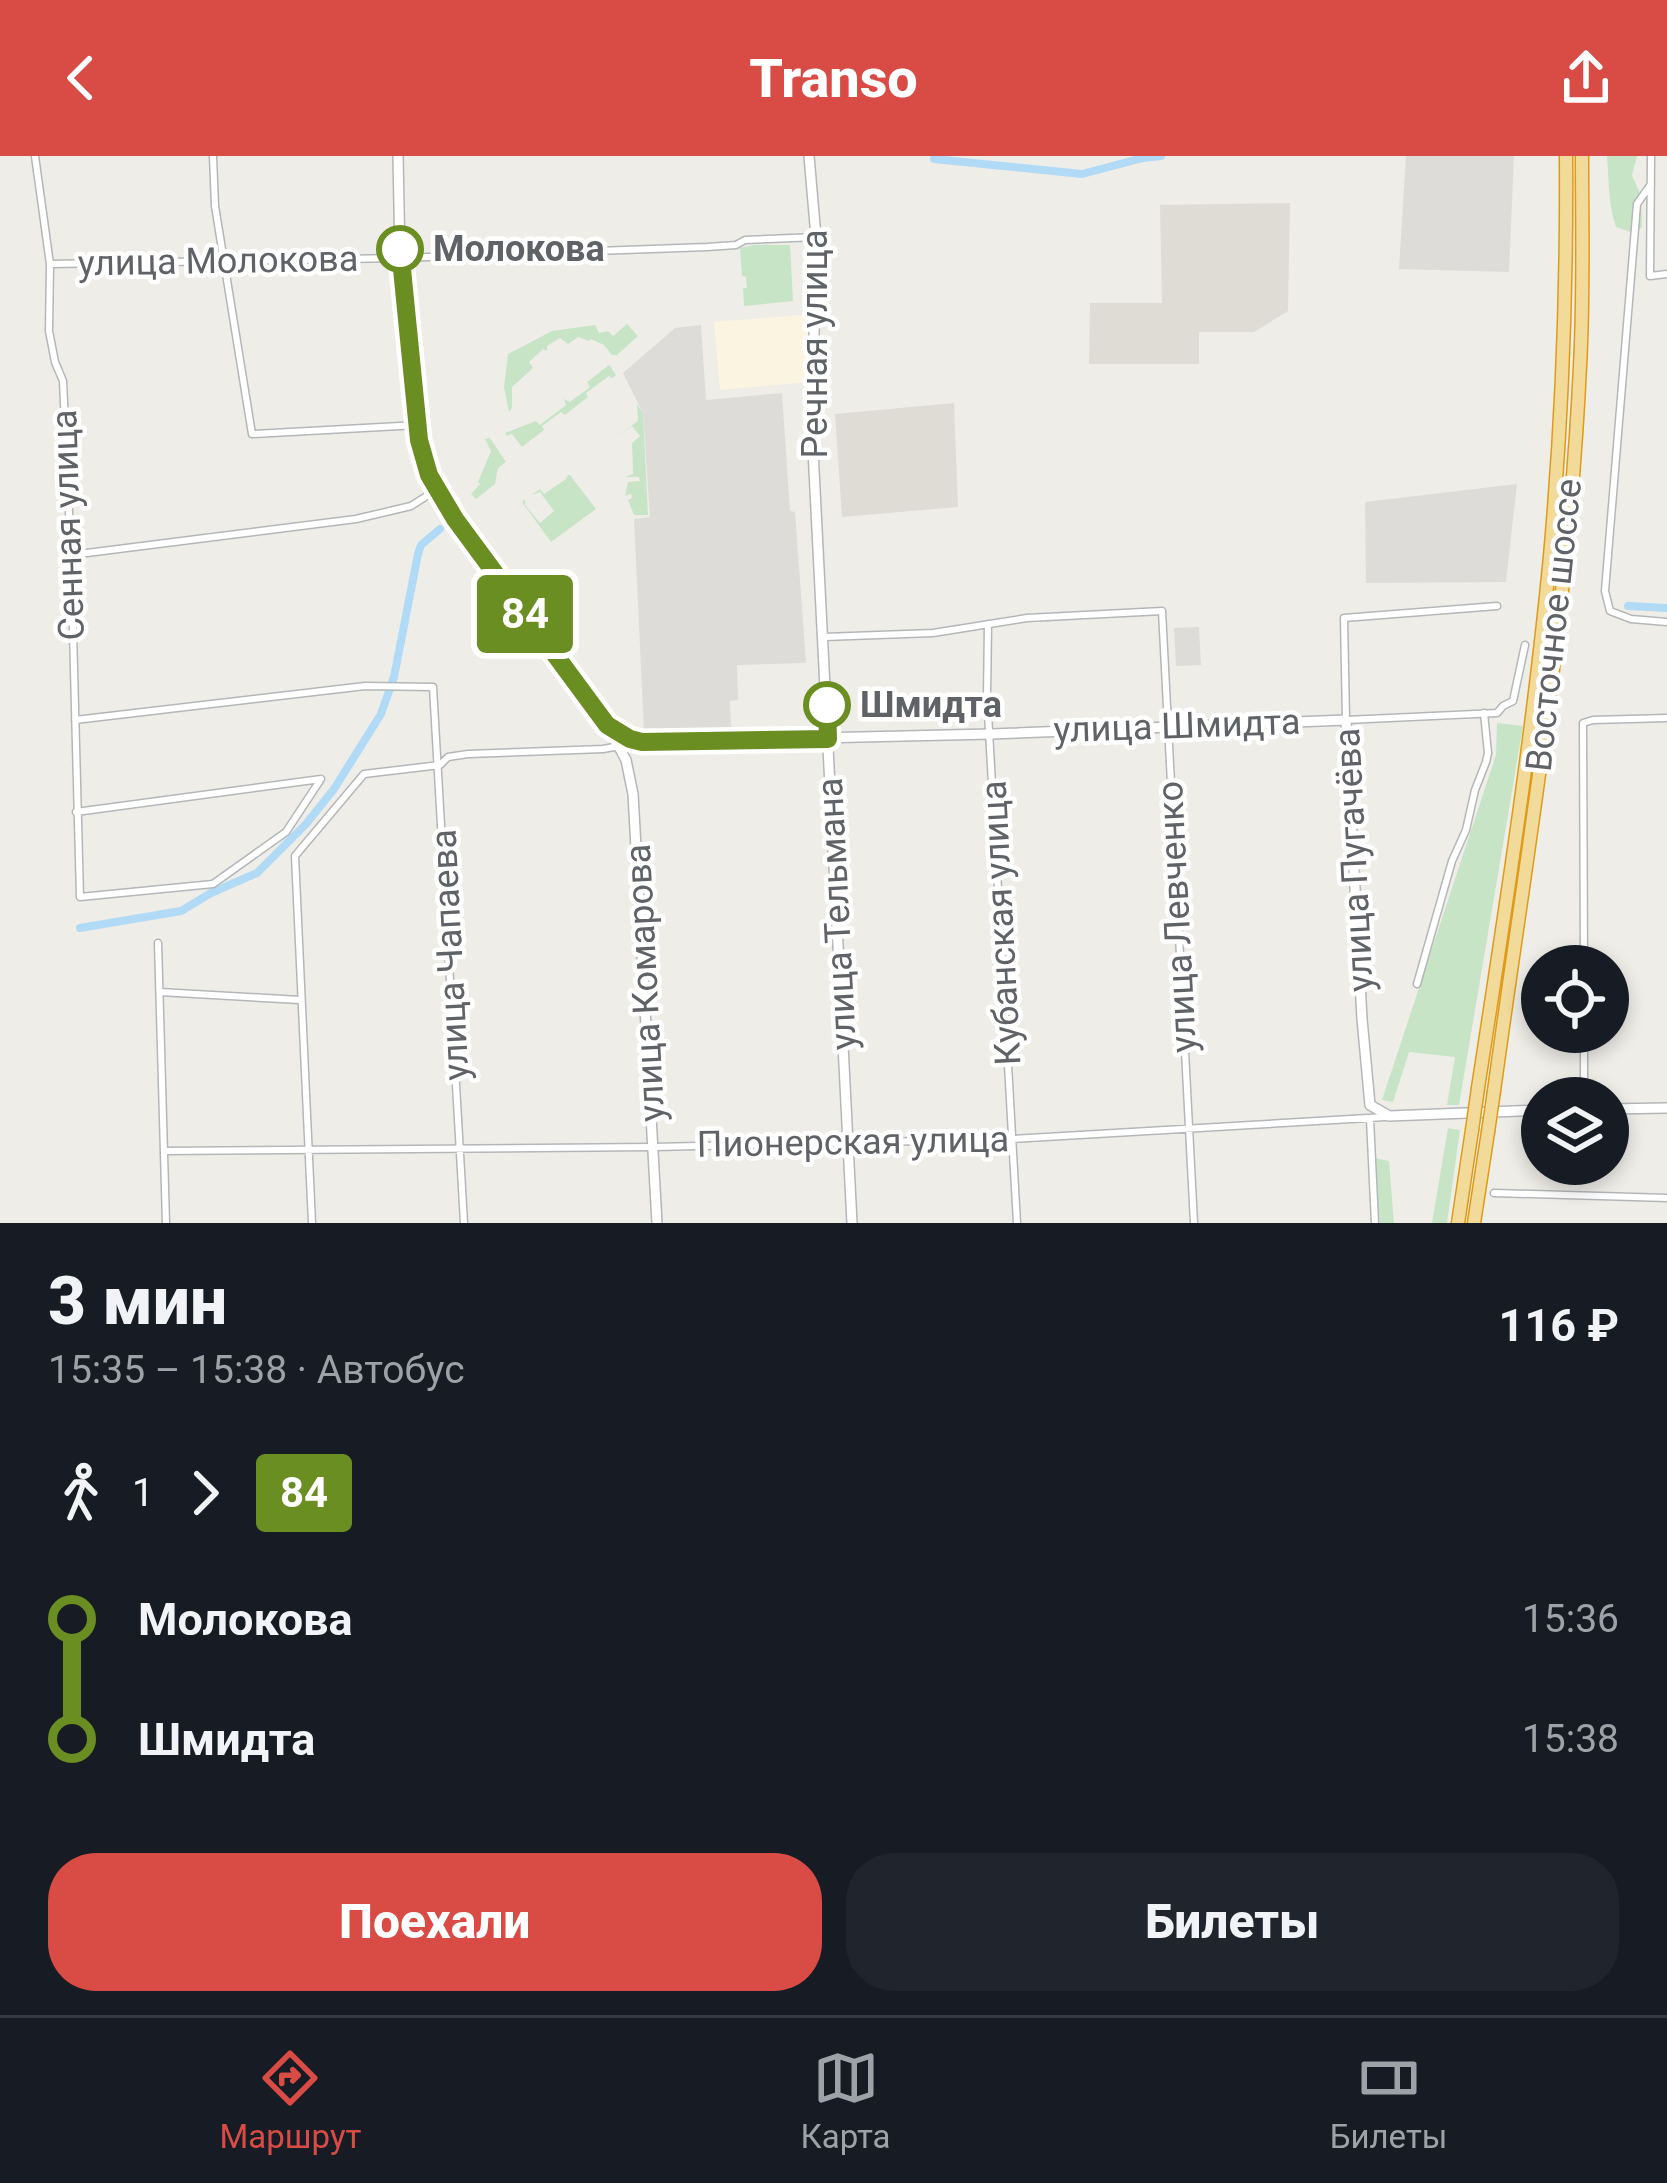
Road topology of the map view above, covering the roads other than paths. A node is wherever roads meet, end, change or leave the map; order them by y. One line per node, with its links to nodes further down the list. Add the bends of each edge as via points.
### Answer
1 (35, 156): 12 (street, Сенная улица)
2 (213, 156): 11 (street)
3 (398, 156): 10 (street, улица Комарова)
4 (809, 156): 9 (street, Речная улица)
5 (1566, 156): 40 (highway, Восточное шоссе, via 1550,556)
6 (1582, 156): 40 (highway, Восточное шоссе, via 1580,369 1565,557)
7 (1652, 156): 8 (street)
8 (1651, 184): 13 (street, via 1650,276); 19 (street, via 1637,204 1605,591 1617,616)
9 (816, 237): 10 (street, улица Молокова); 16 (street, Речная улица)
10 (400, 258): 11 (street, улица Молокова); 14 (street, улица Комарова)
11 (225, 260): 12 (street, улица Молокова); 14 (street, via 252,434)
12 (50, 264): 17 (street, Сенная улица)
13 (1667, 274)
14 (418, 425): 15 (street, улица Комарова)
15 (436, 490): 17 (street, via 411,506 356,519); 27 (street, улица Комарова)
16 (818, 533): 21 (street, улица Тельмана)
17 (71, 555): 26 (street, Сенная улица)
18 (1497, 606): 25 (street, улица Пугачёва, via 1344,619)
19 (1667, 622)
20 (988, 624): 21 (street); 28 (street, улица Левченко, via 1162,611); 29 (street, Кубанская улица)
21 (824, 637): 30 (street, улица Тельмана)
22 (1525, 645): 23 (street, улица Шмидта, via 1513,701)
23 (1484, 713): 25 (street, улица Шмидта); 37 (street, via 1488,753)
24 (1667, 718): 36 (street, via 1582,726)
25 (1346, 719): 28 (street, улица Шмидта); 41 (street, улица Пугачёва)
26 (74, 720): 33 (street, улица Чапаева, via 365,686 433,687); 34 (street, Сенная улица)
27 (607, 725): 31 (street, улица Шмидта); 32 (street, улица Комарова)
28 (1167, 727): 29 (street, улица Шмидта); 47 (street, улица Левченко)
29 (991, 734): 30 (street, улица Шмидта); 48 (street, Кубанская улица)
30 (828, 739): 31 (street, улица Шмидта); 49 (street, улица Тельмана)
31 (642, 742): 32 (street, улица Шмидта)
32 (619, 746): 33 (street, улица Шмидта, via 467,754); 50 (street, улица Комарова, via 636,827)
33 (440, 765): 39 (street, улица Шмидта, via 364,774 295,856); 52 (street, улица Чапаева)
34 (76, 812): 34 (street, Сенная улица, via 321,779 286,832 213,884 80,896)
35 (158, 943): 38 (street)
36 (1584, 945)
37 (1417, 984)
38 (160, 992): 39 (street); 53 (street)
39 (300, 1000): 51 (street)
40 (1486, 1089): 64 (highway, bridge); 65 (highway, bridge)
41 (1368, 1101): 45 (street); 46 (street, улица Пугачёва)
42 (1667, 1108): 43 (street)
43 (1629, 1109)
44 (1521, 1111): 45 (street, Пионерская улица)
45 (1388, 1116): 46 (street, Пионерская улица)
46 (1370, 1119): 47 (street, Пионерская улица); 63 (street, улица Пугачёва)
47 (1189, 1129): 48 (street, Пионерская улица); 62 (street, улица Левченко)
48 (1012, 1138): 49 (street, Пионерская улица); 61 (street, Кубанская улица)
49 (848, 1143): 50 (street, Пионерская улица); 60 (street, улица Тельмана)
50 (654, 1147): 52 (street, Пионерская улица); 59 (street, улица Комарова)
51 (308, 1149): 52 (street, Пионерская улица); 53 (street, Пионерская улица); 57 (street)
52 (461, 1149): 58 (street, улица Чапаева)
53 (164, 1151): 56 (street)
54 (1495, 1193): 55 (street)
55 (1667, 1198)
56 (166, 1223)
57 (311, 1223)
58 (464, 1223)
59 (657, 1223)
60 (853, 1223)
61 (1017, 1223)
62 (1194, 1223)
63 (1375, 1223)
64 (1458, 1223)
65 (1474, 1223)

